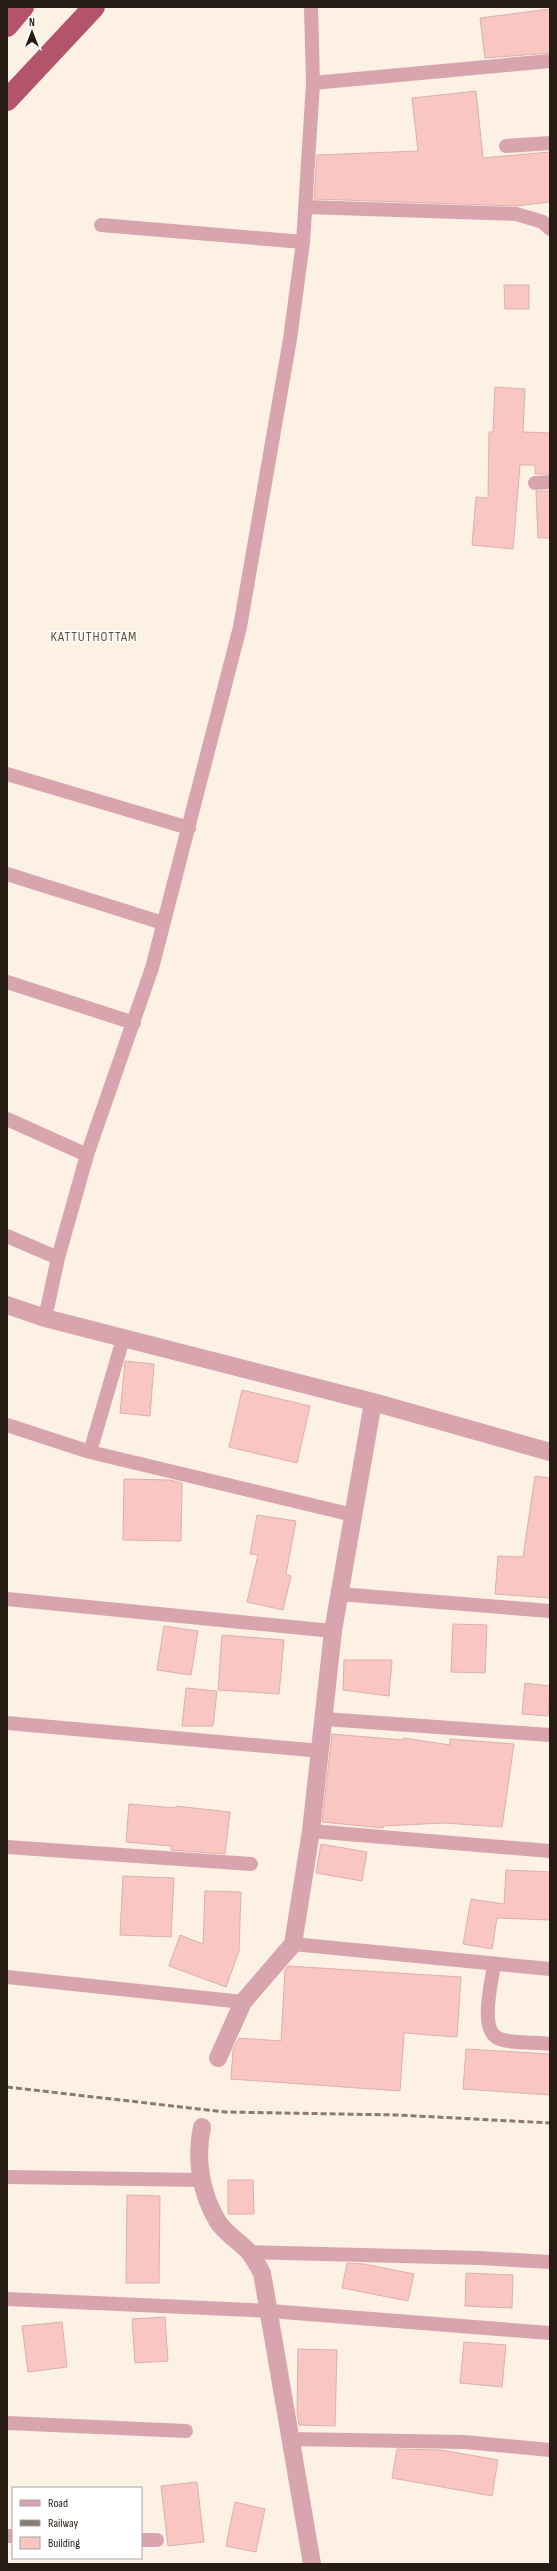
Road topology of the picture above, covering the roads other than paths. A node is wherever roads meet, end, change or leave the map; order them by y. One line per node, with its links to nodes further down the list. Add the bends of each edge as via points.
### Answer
1 (23, 7): 4 (highway)
2 (94, 7): 7 (highway)
3 (311, 7): 6 (street)
4 (7, 26)
5 (550, 62): 6 (street)
6 (313, 82): 10 (street)
7 (7, 100)
8 (550, 143): 9 (street)
9 (506, 146)
10 (306, 207): 12 (street, via 516,214 542,222); 13 (street)
11 (101, 225): 13 (street)
12 (550, 229)
13 (303, 242): 17 (street, via 290,339 240,627)
14 (550, 482): 15 (street)
15 (535, 483)
16 (7, 774): 17 (street)
17 (189, 828): 19 (street)
18 (7, 874): 19 (street)
19 (164, 923): 21 (street)
20 (7, 982): 21 (street)
21 (134, 1023): 23 (street)
22 (7, 1119): 23 (street)
23 (87, 1155): 25 (street)
24 (7, 1236): 25 (street)
25 (58, 1258): 27 (street)
26 (7, 1305): 27 (street)
27 (45, 1318): 28 (street)
28 (123, 1339): 29 (street); 31 (street)
29 (373, 1402): 32 (street); 33 (street)
30 (7, 1425): 31 (street)
31 (90, 1452): 33 (street)
32 (550, 1452)
33 (353, 1516): 34 (street)
34 (339, 1594): 36 (street); 37 (street)
35 (7, 1599): 37 (street)
36 (550, 1611)
37 (333, 1631): 38 (street)
38 (325, 1719): 40 (street); 41 (street)
39 (7, 1723): 41 (street)
40 (550, 1735)
41 (321, 1751): 42 (street)
42 (311, 1831): 44 (street); 46 (street)
43 (7, 1847): 45 (street)
44 (550, 1852)
45 (251, 1864)
46 (293, 1944): 47 (street); 50 (street)
47 (494, 1964): 48 (street); 51 (street, via 487,2023 490,2033 500,2039)
48 (550, 1969)
49 (7, 1977): 50 (street)
50 (243, 2002): 52 (street)
51 (550, 2044)
52 (218, 2058)
53 (202, 2127): 55 (street, via 198,2144)
54 (7, 2176): 55 (street)
55 (201, 2180): 56 (street, via 219,2223)
56 (249, 2252): 57 (street); 59 (street, via 262,2273)
57 (550, 2262)
58 (7, 2299): 59 (street)
59 (270, 2311): 60 (street); 63 (street)
60 (550, 2332)
61 (7, 2423): 62 (street)
62 (186, 2431)
63 (290, 2439): 64 (street, via 464,2442); 67 (street)
64 (550, 2450)
65 (142, 2540): 66 (street)
66 (157, 2540)
67 (312, 2564)

